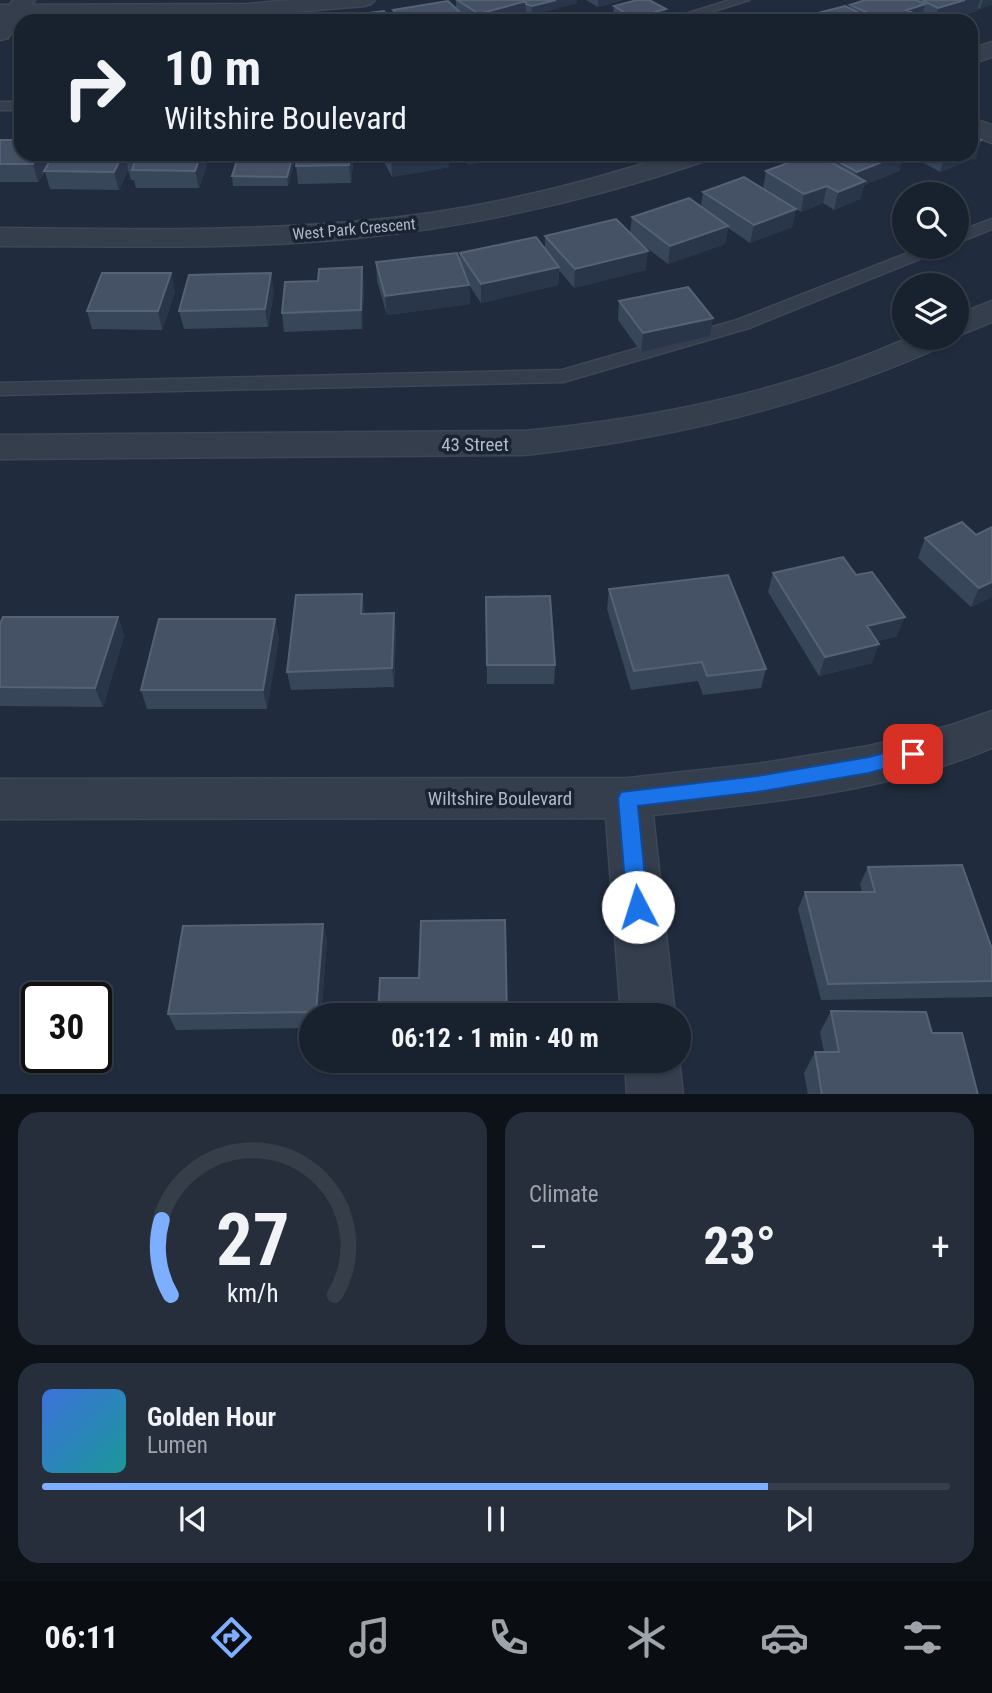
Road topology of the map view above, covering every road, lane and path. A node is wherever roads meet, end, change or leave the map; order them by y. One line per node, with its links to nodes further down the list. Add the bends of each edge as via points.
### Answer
1 (364, 0): 3 (street, via 248,10)
2 (743, 0): 4 (lane)
3 (13, 8): 5 (street)
4 (694, 14)
5 (0, 33)
6 (680, 161): 9 (street, West Park Crescent, via 551,199 379,228 234,237)
7 (992, 224): 8 (lane)
8 (969, 233)
9 (0, 237)
10 (906, 259): 14 (lane, via 743,324 563,376)
11 (992, 310): 12 (street)
12 (969, 321)
13 (908, 350): 15 (street, 43 Street, via 775,398 677,424 606,436 524,443)
14 (0, 389)
15 (0, 447)
16 (992, 729): 17 (street, Wiltshire Boulevard, via 957,743 869,765 757,784)
17 (628, 798): 18 (street, Wiltshire Boulevard); 19 (street)
18 (0, 799)
19 (647, 1003)
20 (653, 1073): 21 (street)
21 (655, 1094)

